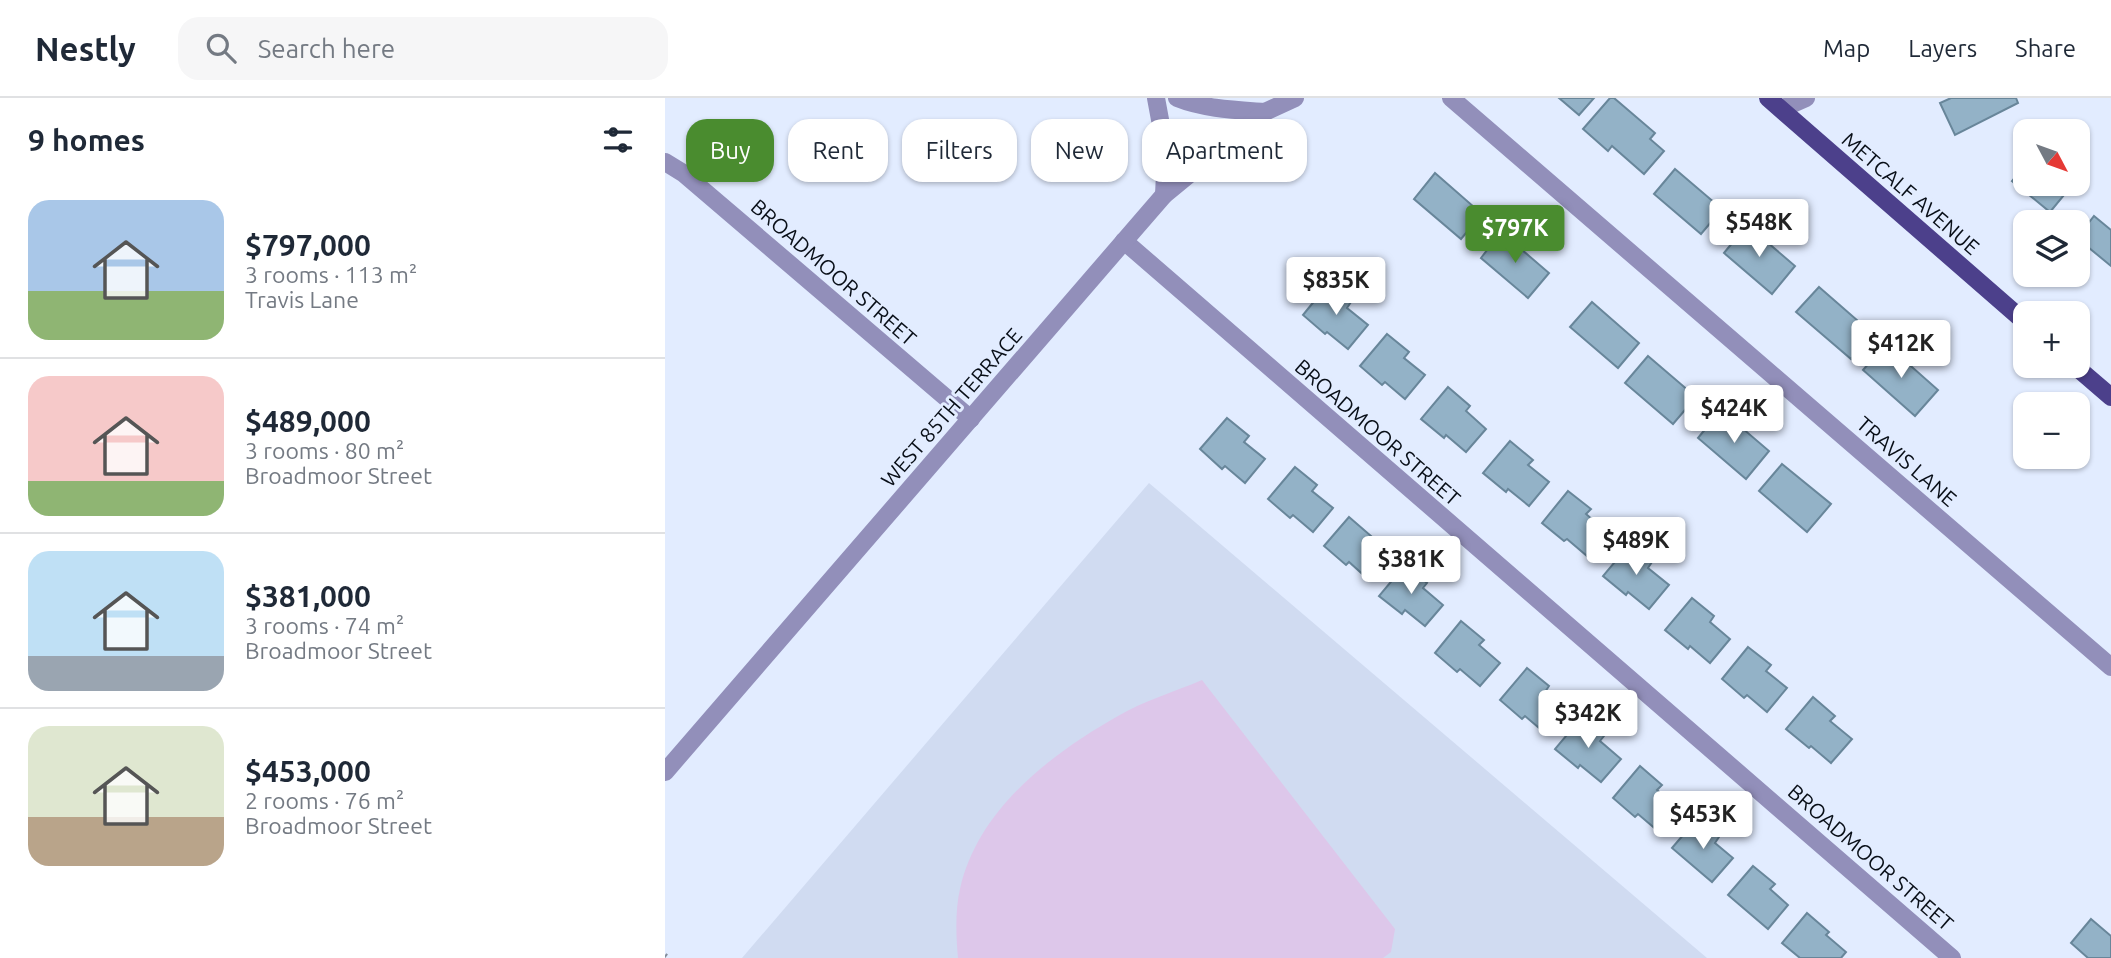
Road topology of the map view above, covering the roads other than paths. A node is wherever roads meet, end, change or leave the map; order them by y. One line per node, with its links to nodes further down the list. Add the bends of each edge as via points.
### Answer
1 (1157, 98): 9 (street, via 1166,152)
2 (1177, 98): 7 (street)
3 (1295, 98): 7 (street, WEST 85TH TERRACE)
4 (1451, 98): 15 (street, TRAVIS LANE)
5 (1806, 98): 6 (street)
6 (1774, 103): 11 (main road, METCALF AVENUE)
7 (1265, 112): 9 (street, WEST 85TH TERRACE)
8 (665, 162): 14 (street, BROADMOOR STREET)
9 (1164, 195): 10 (street, WEST 85TH TERRACE)
10 (1124, 241): 14 (street, WEST 85TH TERRACE); 17 (street, BROADMOOR STREET)
11 (2013, 312)
12 (2089, 378): 13 (main road)
13 (2111, 397)
14 (971, 419): 16 (street, WEST 85TH TERRACE)
15 (2111, 667)
16 (665, 772)
17 (1952, 958)

